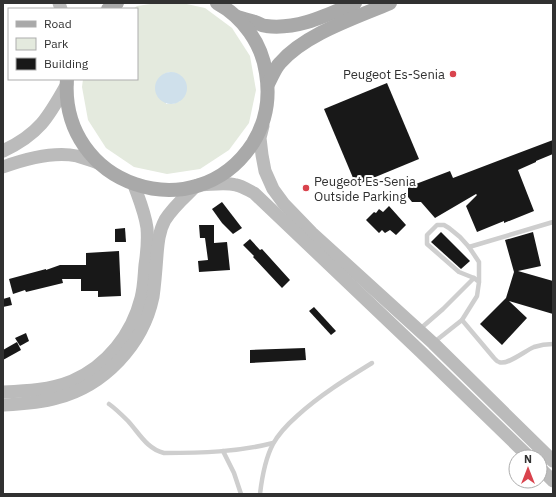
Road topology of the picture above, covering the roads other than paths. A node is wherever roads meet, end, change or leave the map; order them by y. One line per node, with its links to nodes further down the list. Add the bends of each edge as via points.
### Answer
1 (218, 3): 4 (main road)
2 (355, 3): 4 (main road, via 311,21 282,27 265,26)
3 (390, 3): 6 (main road, via 315,36 279,63)
4 (237, 17): 6 (main road, via 259,48)
5 (67, 82): 8 (main road, via 47,118 37,130); 9 (main road, via 68,106 74,127 80,140)
6 (268, 84): 7 (main road)
7 (264, 117): 12 (main road, via 257,135 233,166); 18 (main road, via 260,138 262,155 265,171 273,189 312,232)
8 (3, 151)
9 (98, 163): 10 (main road, via 76,156 59,155 23,160); 11 (main road)
10 (3, 167)
11 (134, 185): 12 (main road, via 162,190); 23 (main road, via 146,219 148,236 142,296 124,336 104,360 72,381 54,387)
12 (197, 186): 21 (main road, via 236,185 254,193); 25 (main road, via 169,214 162,228 155,285 148,313 143,326 123,356 101,377 76,392 37,402)
13 (553, 222): 14 (lane)
14 (469, 247): 15 (lane, via 444,225 437,225 427,236 427,244 459,272); 16 (lane, via 479,262)
15 (474, 278): 16 (lane); 18 (lane)
16 (479, 282): 17 (lane, via 477,296)
17 (462, 320): 19 (lane); 20 (lane, via 499,363 511,360 533,347)
18 (418, 330): 19 (main road)
19 (433, 343): 21 (main road); 29 (main road)
20 (553, 344)
21 (421, 352): 27 (main road)
22 (372, 363): 26 (lane, via 337,384 307,407 280,432)
23 (3, 392)
24 (109, 404): 28 (lane, via 158,452)
25 (3, 405)
26 (273, 443): 28 (lane); 31 (lane, via 265,464)
27 (521, 449)
28 (223, 451): 30 (lane)
29 (553, 461)
30 (241, 494)
31 (260, 494)

